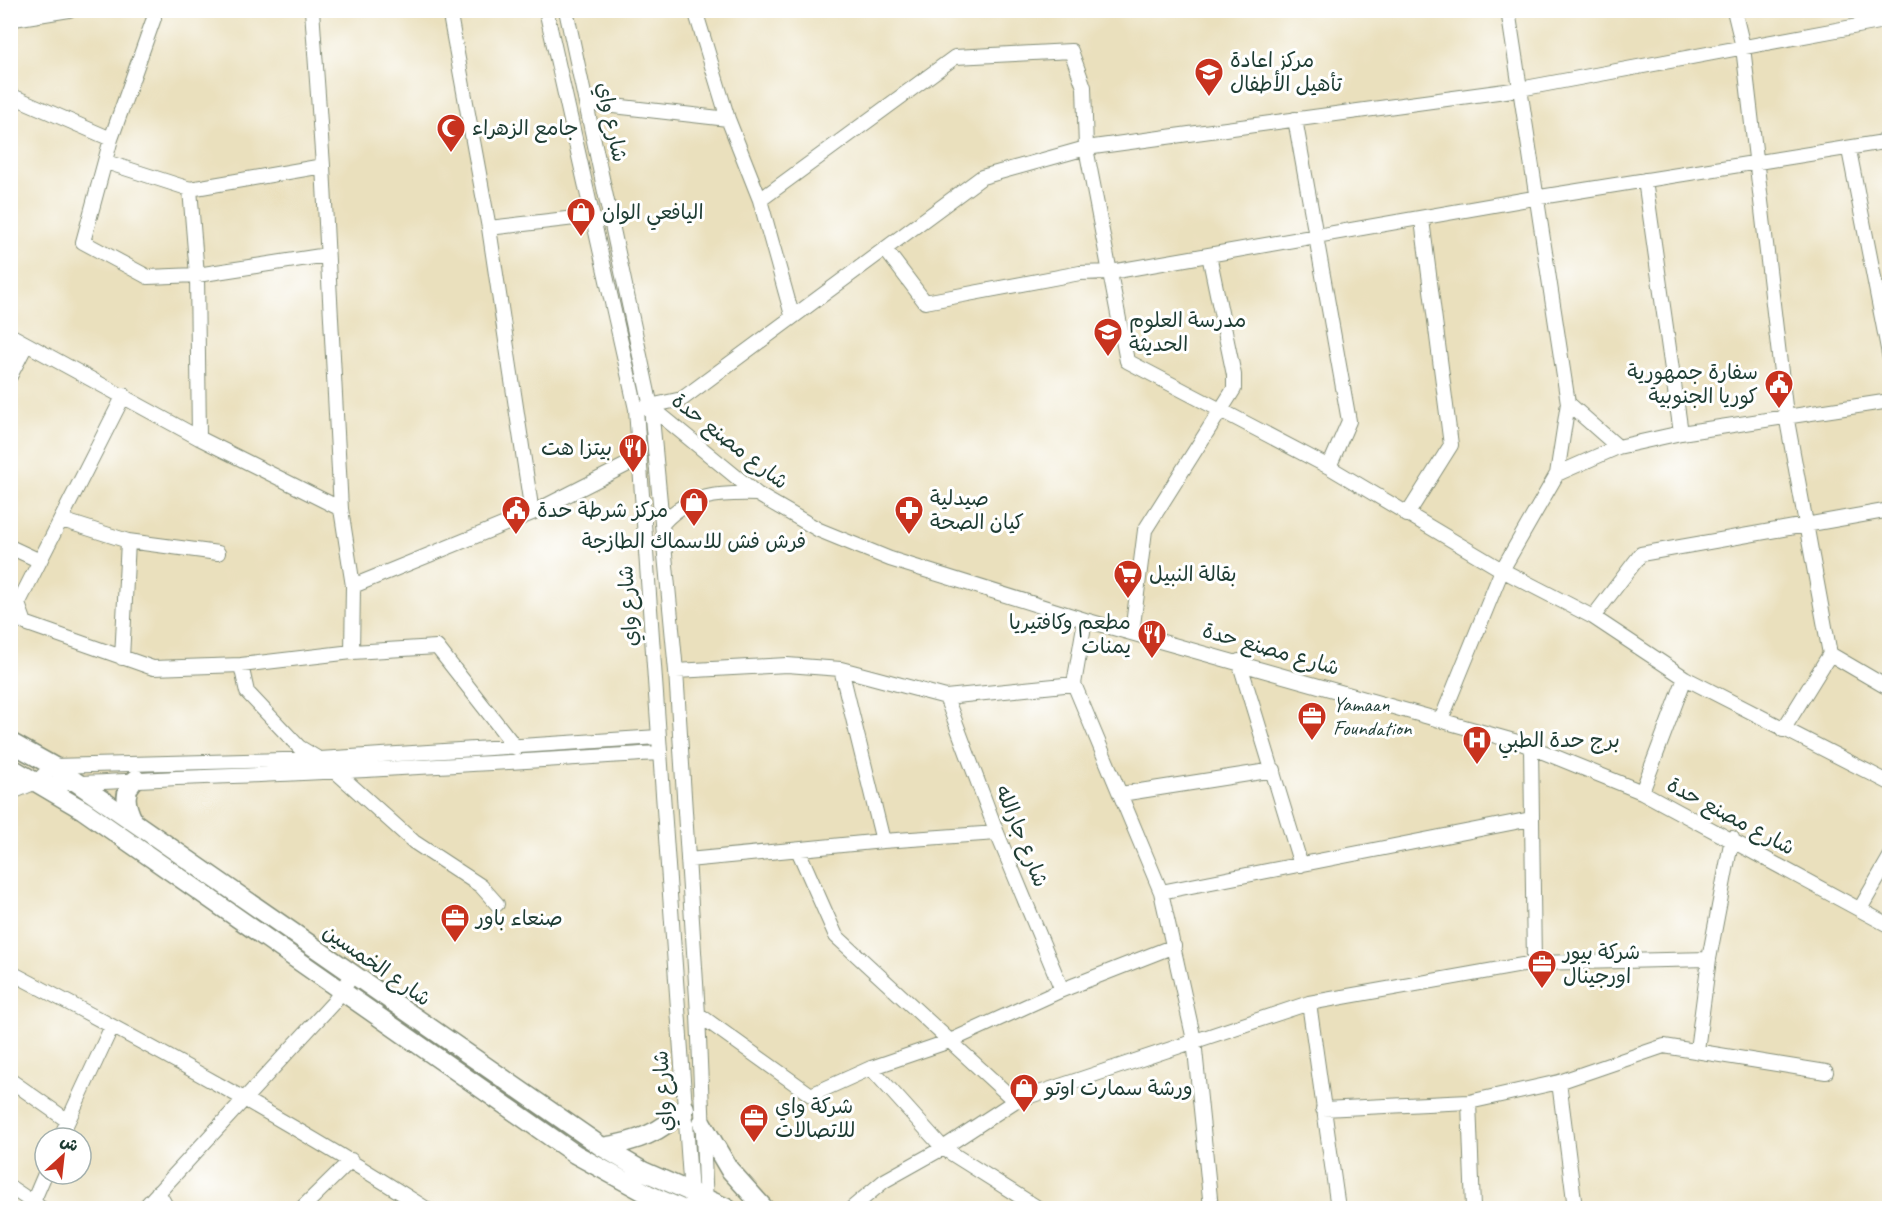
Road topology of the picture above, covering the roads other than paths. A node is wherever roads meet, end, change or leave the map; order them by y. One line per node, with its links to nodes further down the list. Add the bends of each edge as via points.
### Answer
1 (69, 10): 10 (street)
2 (151, 10): 18 (street, via 154,18)
3 (312, 10): 24 (street)
4 (449, 10): 31 (street)
5 (546, 10): 29 (street, شارع واي)
6 (566, 10): 15 (street, شارع واي)
7 (695, 10): 16 (street)
8 (1508, 10): 13 (street)
9 (1734, 10): 12 (street)
10 (12, 19)
11 (1890, 20): 12 (street)
12 (1743, 47): 13 (street); 23 (street)
13 (1520, 89): 17 (street); 27 (street)
14 (10, 95): 18 (street)
15 (587, 104): 16 (street); 46 (street, شارع واي)
16 (728, 119): 28 (street)
17 (1295, 119): 20 (street); 32 (street)
18 (111, 139): 22 (street)
19 (1890, 141): 21 (street)
20 (1086, 148): 28 (street, via 1084,87 1071,51 955,57); 33 (street, via 982,177); 36 (street)
21 (1849, 150): 23 (street); 41 (street)
22 (106, 162): 26 (street); 37 (street, via 83,242 147,277)
23 (1755, 163): 25 (street); 49 (street)
24 (323, 166): 26 (street); 34 (street)
25 (1645, 180): 27 (street); 50 (street)
26 (190, 189): 37 (street)
27 (1534, 198): 30 (street); 45 (street)
28 (760, 200): 38 (street)
29 (592, 216): 31 (street); 47 (street, شارع واي)
30 (1422, 220): 32 (street); 60 (street, via 1451,445)
31 (489, 228): 59 (street)
32 (1315, 237): 35 (street); 54 (street, via 1349,421)
33 (885, 249): 36 (street, via 925,302 1080,273); 38 (street)
34 (327, 255): 37 (street); 57 (street)
35 (1209, 255): 36 (street); 48 (street, via 1234,375 1234,389)
36 (1111, 272): 48 (street, via 1127,361)
37 (197, 275): 51 (street)
38 (792, 315): 46 (street, via 682,399)
39 (10, 335): 40 (street)
40 (26, 345): 42 (street); 43 (street)
41 (1890, 359)
42 (10, 376)
43 (124, 395): 51 (street); 61 (street)
44 (1890, 401): 49 (street)
45 (1568, 403): 52 (street); 55 (street)
46 (651, 406): 47 (street); 56 (street, شارع مصنع حدة); 62 (street, شارع واي)
47 (636, 409): 53 (street, شارع واي)
48 (1221, 411): 54 (street); 72 (street, via 1144,530)
49 (1786, 415): 50 (street); 63 (street)
50 (1681, 433): 52 (street)
51 (200, 438): 57 (street)
52 (1618, 447): 55 (street)
53 (640, 458): 59 (street); 86 (street, شارع واي)
54 (1329, 467): 60 (street)
55 (1557, 474): 68 (street)
56 (757, 494): 62 (street, via 728,493 702,498 677,508); 71 (street, شارع مصنع حدة, via 819,530 890,560)
57 (341, 509): 69 (street)
58 (1890, 510): 63 (street)
59 (532, 513): 69 (street)
60 (1407, 515): 68 (street)
61 (62, 520): 64 (street); 67 (street)
62 (663, 523): 79 (street, شارع واي)
63 (1804, 524): 70 (street, via 1641,554); 74 (street)
64 (128, 541): 66 (street); 75 (street)
65 (10, 547): 67 (street)
66 (218, 553)
67 (40, 561): 75 (street, via 18,604 25,623)
68 (1502, 570): 70 (street); 84 (street)
69 (352, 586): 73 (street)
70 (1593, 617): 80 (street)
71 (1085, 620): 72 (street, شارع مصنع حدة); 81 (street)
72 (1132, 633): 76 (street, شارع مصنع حدة)
73 (352, 652): 77 (street); 89 (street, via 437,647)
74 (1830, 654): 82 (street); 85 (street)
75 (122, 658): 77 (street, via 153,668)
76 (1239, 661): 84 (street, شارع مصنع حدة); 94 (street)
77 (241, 664): 91 (street, via 248,692 299,747)
78 (841, 669): 79 (street, via 787,665); 83 (street); 107 (street)
79 (676, 671): 110 (street, شارع واي)
80 (1685, 678): 85 (street); 100 (street)
81 (1074, 684): 83 (street); 102 (street)
82 (1890, 689)
83 (946, 698): 105 (street, شارع جارالله)
84 (1441, 720): 88 (street, شارع مصنع حدة)
85 (1783, 730): 98 (street)
86 (658, 737): 89 (street); 90 (street, شارع واي)
87 (10, 742): 92 (main road, شارع الخمسين)
88 (1532, 747): 100 (street, شارع مصنع حدة); 103 (street)
89 (516, 748): 91 (street)
90 (658, 753): 95 (street); 117 (street, شارع واي)
91 (320, 759): 92 (street); 95 (street)
92 (54, 765): 97 (street); 99 (main road, شارع الخمسين)
93 (10, 766): 97 (main road, شارع الخمسين)
94 (1274, 770): 102 (street); 111 (street)
95 (337, 772): 96 (street); 113 (street, via 414,842 481,886)
96 (136, 779): 99 (street); 104 (main road, via 127,794)
97 (36, 782): 99 (street); 101 (street); 124 (main road, شارع الخمسين, via 83,810)
98 (1890, 783)
99 (80, 784): 104 (main road, شارع الخمسين)
100 (1642, 792): 106 (street, شارع مصنع حدة)
101 (10, 793)
102 (1121, 794): 112 (street)
103 (1531, 819): 111 (street); 120 (street)
104 (133, 820): 122 (main road, شارع الخمسين)
105 (997, 833): 107 (street); 123 (street, شارع جارالله)
106 (1732, 838): 114 (street, شارع مصنع حدة); 119 (street)
107 (883, 840): 108 (street)
108 (798, 850): 110 (street); 129 (street, via 836,936)
109 (1890, 856): 114 (street)
110 (688, 860): 116 (street, شارع واي)
111 (1301, 865): 112 (street)
112 (1161, 892): 118 (street)
113 (497, 903)
114 (1860, 909): 115 (street, شارع مصنع حدة)
115 (1890, 926)
116 (692, 932): 117 (street); 126 (street, شارع واي)
117 (673, 933): 138 (street, شارع واي)
118 (1174, 946): 123 (street); 128 (street)
119 (1709, 959): 120 (street); 130 (street)
120 (1534, 963): 125 (street)
121 (10, 972): 127 (street)
122 (352, 976): 124 (street); 143 (main road, شارع الخمسين)
123 (1062, 990): 129 (street)
124 (342, 992): 135 (street); 155 (main road, شارع الخمسين, via 574,1154)
125 (1309, 1003): 128 (street); 139 (street)
126 (698, 1014): 131 (street, via 811,1095); 141 (street, شارع واي)
127 (112, 1026): 135 (street); 140 (street)
128 (1194, 1040): 136 (street); 160 (street)
129 (950, 1041): 131 (street); 136 (street)
130 (1697, 1050): 132 (street); 134 (street, via 1664,1046)
131 (871, 1068): 144 (street)
132 (1826, 1072)
133 (10, 1080): 140 (street)
134 (1559, 1082): 137 (street); 163 (street)
135 (245, 1099): 145 (street); 148 (street)
136 (1015, 1101): 144 (street)
137 (1469, 1102): 139 (street); 162 (street)
138 (686, 1108): 143 (main road, via 649,1135 631,1143); 149 (street, شارع واي)
139 (1323, 1109): 161 (street)
140 (68, 1121): 142 (street)
141 (702, 1123): 149 (street, شارع واي); 157 (main road, via 729,1169)
142 (66, 1126)
143 (602, 1147): 149 (main road, شارع الخمسين)
144 (943, 1148): 158 (street, via 884,1181); 159 (street)
145 (351, 1160): 153 (street); 154 (street)
146 (42, 1186): 150 (street)
147 (10, 1187): 150 (street)
148 (158, 1192): 151 (street); 152 (street)
149 (699, 1202): 156 (main road, شارع الخمسين)
150 (37, 1205)
151 (144, 1209)
152 (166, 1209)
153 (302, 1209)
154 (425, 1209)
155 (680, 1209)
156 (727, 1209)
157 (764, 1209)
158 (852, 1209)
159 (1038, 1209)
160 (1211, 1209)
161 (1338, 1209)
162 (1473, 1209)
163 (1575, 1209)

